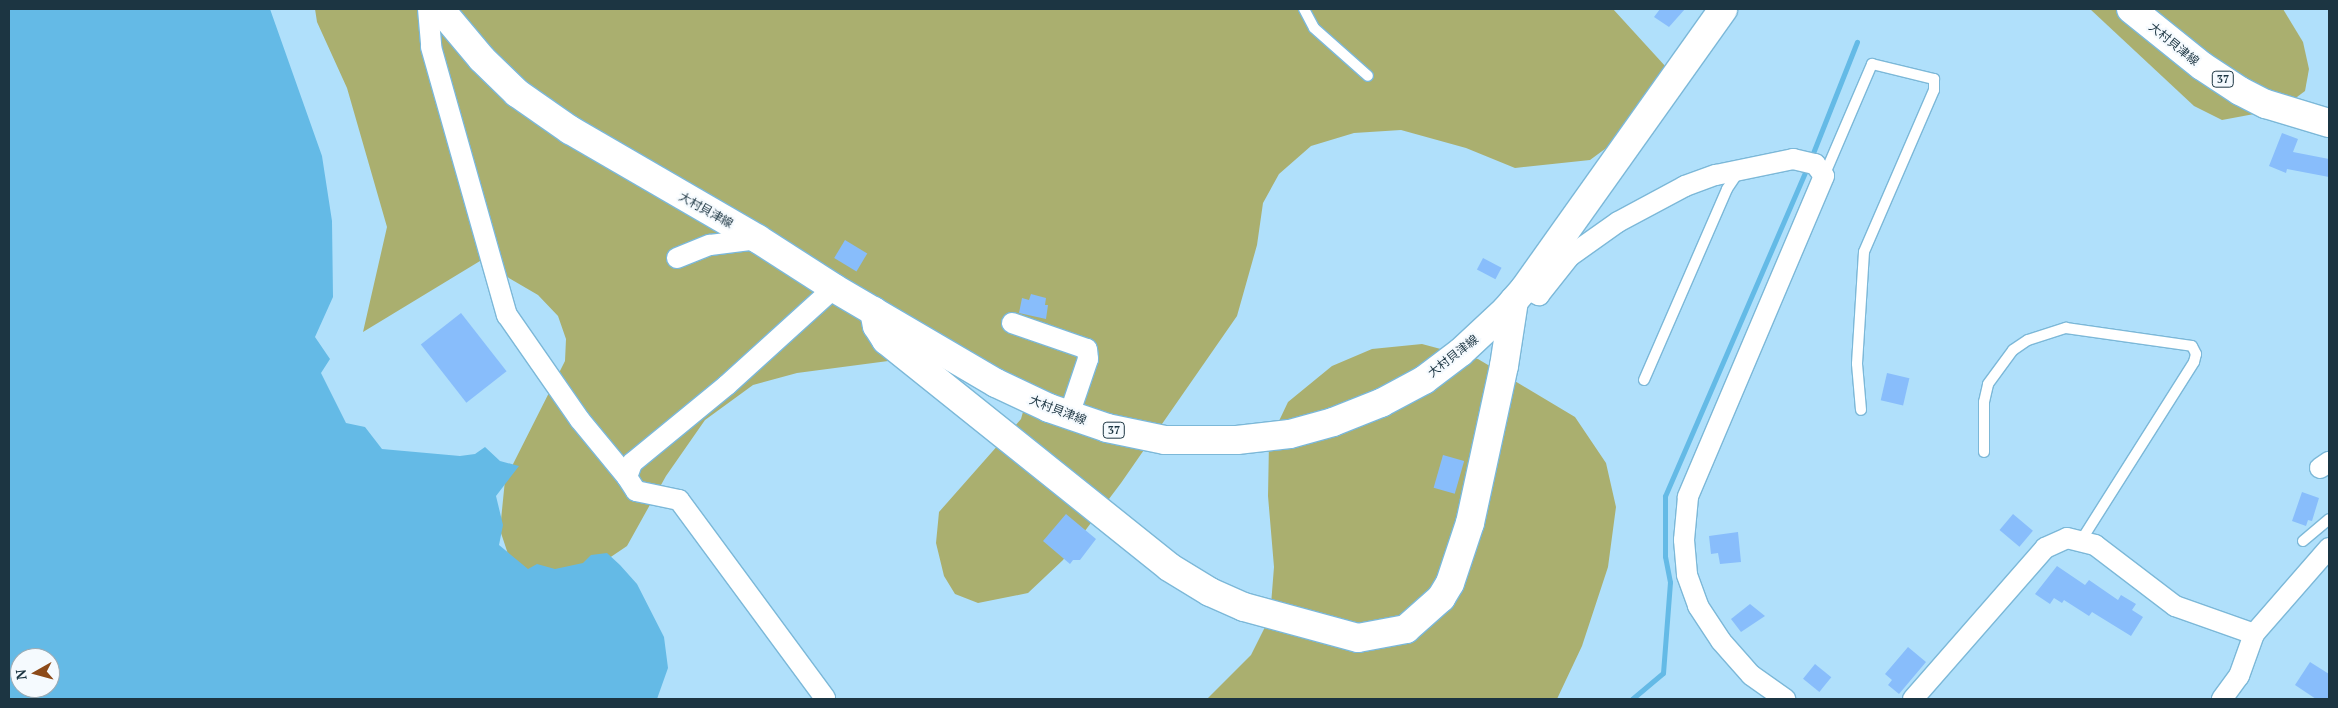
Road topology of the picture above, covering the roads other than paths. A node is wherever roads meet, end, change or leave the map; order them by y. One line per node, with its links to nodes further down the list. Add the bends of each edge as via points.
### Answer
1 (428, 9): 20 (street, via 431,47 507,315 580,420)
2 (440, 9): 10 (main road, 大村貝津線 / 37, via 482,59 517,93 600,148)
3 (1304, 9): 6 (lane, via 1314,28)
4 (1723, 9): 13 (main road, 大村貝津線 / 37)
5 (2131, 9): 7 (main road, 大村貝津線 / 37, via 2202,66 2240,91 2266,104)
6 (1368, 76)
7 (2329, 123)
8 (1739, 170): 9 (street, via 1793,159 1815,164); 13 (street, via 1656,199 1570,256 1539,295); 16 (lane, via 1727,189)
9 (1824, 176): 17 (lane, via 1872,64 1934,79 1934,90 1864,252 1857,364); 27 (street, via 1688,497 1684,540 1687,575 1698,606 1751,675)
10 (758, 239): 11 (street, via 710,245); 12 (main road, 大村貝津線 / 37)
11 (678, 258)
12 (834, 288): 14 (main road, 大村貝津線 / 37); 20 (street, via 726,385 632,463)
13 (1520, 294): 14 (main road, via 1470,523 1450,583 1441,598 1406,629 1358,638 1244,607 1210,592 1168,567 886,340 877,326); 18 (main road, 大村貝津線 / 37, via 1461,352 1424,380 1381,403 1334,422 1290,434 1237,440 1165,440 1107,428)
14 (874, 311): 18 (main road, 大村貝津線 / 37, via 996,383)
15 (1012, 323): 18 (street, via 1087,349 1088,359)
16 (1644, 380)
17 (1861, 410)
18 (1069, 415)
19 (1984, 452): 22 (lane, via 1984,402 1988,384 2013,350 2028,340 2066,328 2192,346 2196,354 2194,362)
20 (627, 477): 26 (street, via 636,491 679,500)
21 (2329, 519): 23 (lane)
22 (2081, 541): 25 (street, via 2095,544 2176,606); 28 (street, via 2067,538 2046,548)
23 (2303, 541)
24 (2329, 548): 25 (street)
25 (2254, 634): 29 (street, via 2239,676)
26 (825, 698)
27 (1785, 699)
28 (1914, 699)
29 (2222, 699)

